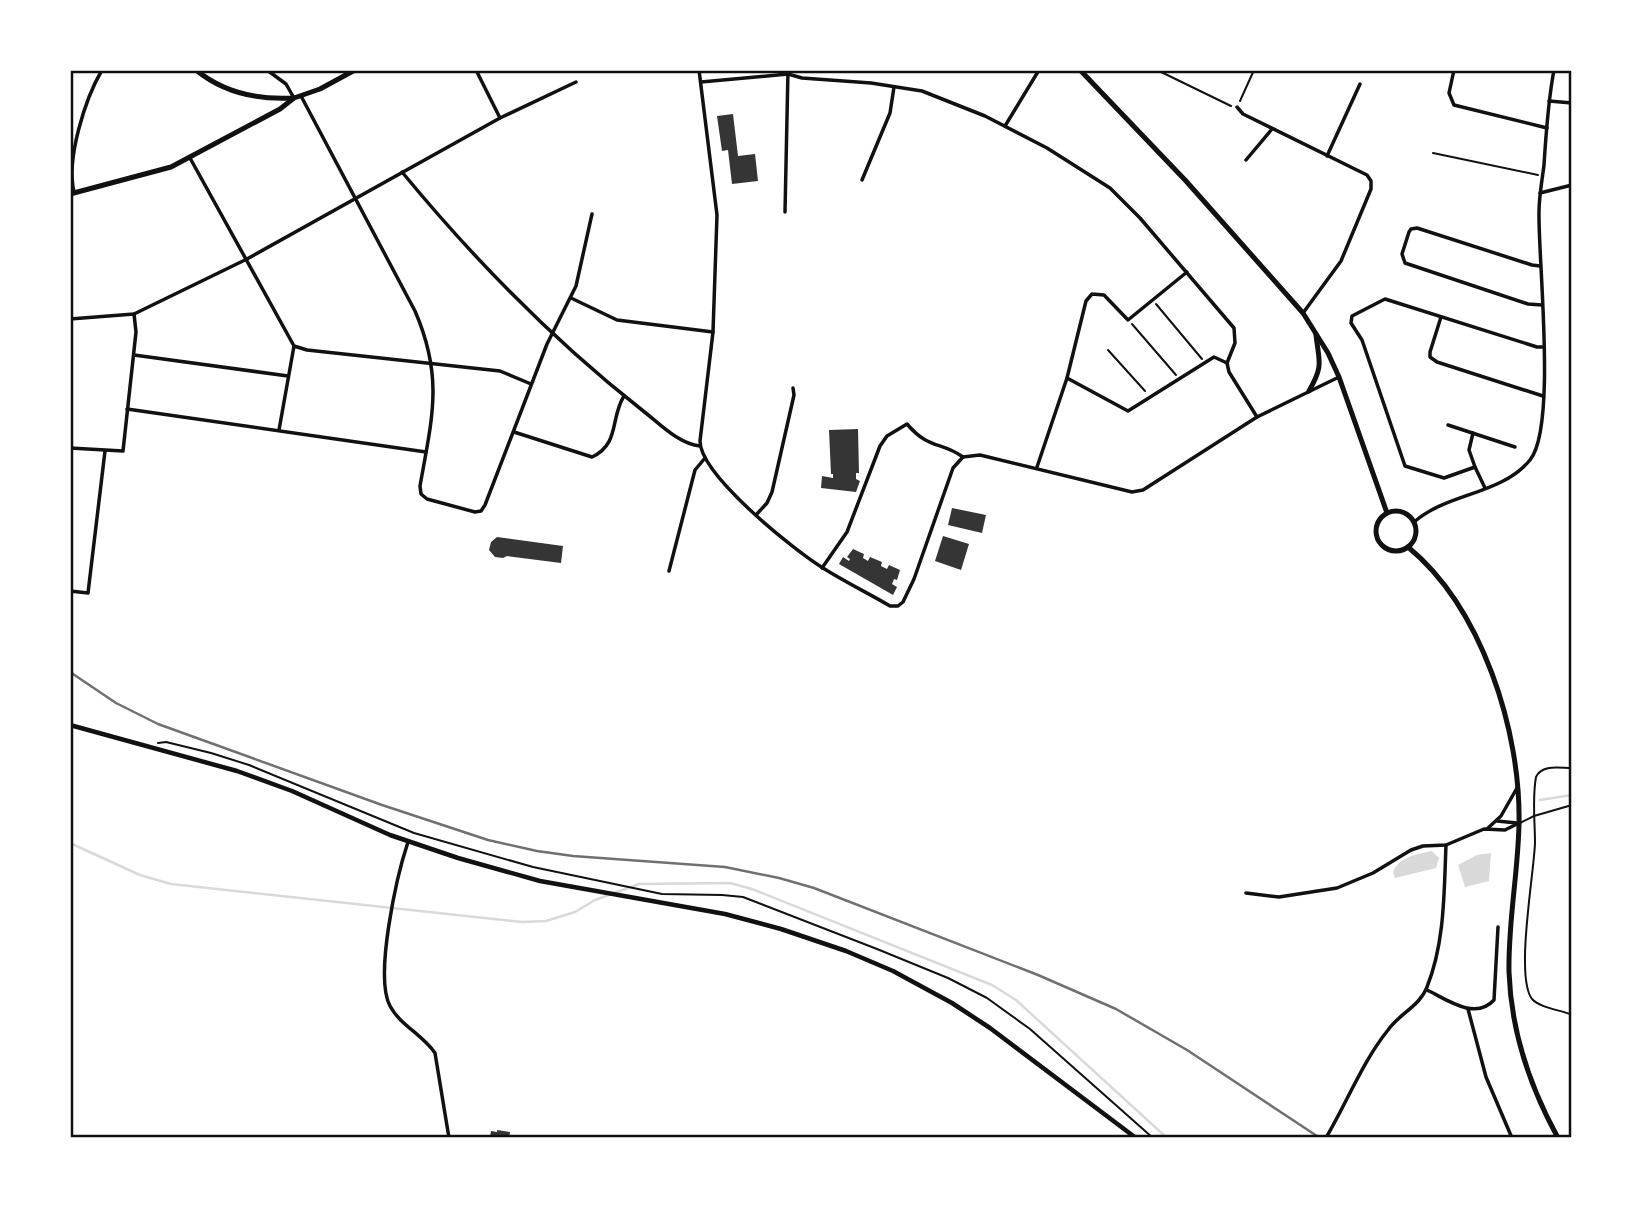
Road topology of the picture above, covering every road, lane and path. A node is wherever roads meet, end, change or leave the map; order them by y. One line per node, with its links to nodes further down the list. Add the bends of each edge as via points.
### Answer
1 (102, 70): 34 (street, via 90,93 76,145)
2 (196, 70): 18 (main road, via 247,96)
3 (267, 70): 18 (street)
4 (355, 70): 18 (main road)
5 (476, 70): 22 (street)
6 (699, 70): 15 (street)
7 (1039, 70): 23 (street)
8 (1080, 70): 45 (main road)
9 (1157, 70): 21 (path)
10 (1254, 70): 21 (path)
11 (1454, 70): 24 (street, via 1449,93 1454,105)
12 (1554, 70): 19 (street)
13 (788, 72): 15 (street); 17 (street, via 802,78); 37 (street)
14 (576, 82): 22 (street)
15 (701, 82): 50 (street, via 717,215)
16 (1360, 84): 27 (street)
17 (894, 86): 23 (street, via 922,91); 32 (street, via 890,113)
18 (298, 97): 28 (main road); 36 (street)
19 (1549, 102): 20 (street); 24 (street)
20 (1572, 103)
21 (1237, 107): 25 (street)
22 (500, 118): 30 (street)
23 (1005, 126): 41 (street, via 1110,188)
24 (1547, 128): 31 (street)
25 (1272, 129): 27 (street); 29 (street)
26 (1433, 153): 31 (path)
27 (1327, 156): 45 (street, via 1367,176 1371,189 1340,261)
28 (190, 158): 34 (main road); 39 (street)
29 (1246, 160)
30 (402, 172): 36 (street); 52 (street)
31 (1543, 176): 35 (street)
32 (862, 180)
33 (1572, 185): 35 (street)
34 (72, 193)
35 (1540, 193): 40 (street)
36 (355, 198): 39 (street); 57 (street, via 415,311)
37 (785, 212)
38 (592, 214): 42 (street)
39 (247, 259): 46 (street); 53 (street)
40 (1540, 266): 44 (street); 44 (street, via 1417,228 1409,232 1402,254 1405,263)
41 (1187, 272): 43 (street); 59 (street, via 1234,328 1235,343)
42 (571, 298): 50 (street, via 617,320); 52 (street)
43 (1153, 300): 49 (street); 58 (path)
44 (1542, 305): 54 (street)
45 (1303, 313): 51 (main road)
46 (134, 314): 48 (street); 56 (street)
47 (1441, 316): 54 (street); 68 (street, via 1430,357); 84 (street, via 1385,299 1359,310 1351,323 1362,341 1405,466 1444,478)
48 (70, 319)
49 (1128, 320): 62 (street, via 1104,295 1092,294 1086,301); 63 (path)
50 (713, 332): 76 (street)
51 (1316, 332): 61 (main road); 66 (main road, via 1321,363)
52 (554, 333): 64 (street); 67 (street)
53 (293, 345): 57 (street); 60 (street)
54 (1544, 348): 68 (street)
55 (1108, 350): 69 (path)
56 (133, 355): 60 (street); 70 (street)
57 (431, 362): 64 (street, via 500,371); 80 (street, via 435,386)
58 (1205, 362): 59 (street, via 1214,357); 63 (street)
59 (1227, 363): 71 (street)
60 (288, 376): 73 (street)
61 (1339, 377): 66 (street); 86 (main road)
62 (1067, 378): 69 (street, via 1128,411); 83 (street)
63 (1179, 379): 69 (street)
64 (531, 384): 74 (street)
65 (793, 388): 87 (street, via 772,492)
66 (1308, 391): 71 (street)
67 (624, 396): 74 (street, via 609,442 592,457); 76 (street, via 683,441)
68 (1544, 396): 85 (street, via 1532,457 1521,469)
69 (1151, 397)
70 (127, 409): 73 (street); 79 (street, via 123,451)
71 (1257, 417): 83 (street, via 1143,490 1132,492)
72 (1448, 425): 75 (street)
73 (279, 430): 80 (street)
74 (514, 432): 80 (street, via 481,511 421,494)
75 (1474, 433): 77 (street); 84 (street, via 1469,450)
76 (700, 446): 82 (street)
77 (1515, 447)
78 (70, 448): 79 (street)
79 (105, 451): 92 (street, via 88,593)
80 (426, 452)
81 (962, 457): 83 (street, via 980,455); 90 (street, via 927,443 907,424 887,436 846,532); 90 (street, via 953,468 914,579 898,606 890,606)
82 (705, 458): 87 (street); 91 (street, via 695,470)
83 (1037, 467)
84 (1475, 467): 85 (street)
85 (1485, 488): 88 (street, via 1430,510)
86 (1387, 513): 88 (main road, via 1406,513); 89 (main road, via 1378,522 1379,541 1389,550)
87 (756, 515): 90 (street)
88 (1414, 522): 89 (main road, via 1416,535)
89 (1408, 547): 95 (main road, via 1456,602 1479,646 1510,737)
90 (822, 568)
91 (669, 571)
92 (70, 591)
93 (70, 725): 102 (street, via 237,771)
94 (1572, 768): 97 (lane, via 1539,771)
95 (1517, 788): 98 (street); 99 (main road)
96 (1572, 805): 97 (lane)
97 (1534, 816): 99 (lane); 109 (lane, via 1526,984 1537,1003)
98 (1496, 821): 99 (street); 100 (street)
99 (1519, 823): 100 (street, via 1505,830); 114 (main road, via 1510,922 1512,1002 1526,1067)
100 (1488, 828): 103 (street)
101 (414, 834): 104 (path, via 533,867)
102 (408, 842): 111 (street, via 392,913 384,989 391,1007 435,1053); 112 (street, via 540,881 725,914 846,951 952,1003)
103 (1447, 845): 105 (street, via 1411,850 1337,888 1279,897); 107 (street, via 1443,917)
104 (647, 890)
105 (1246, 893)
106 (1498, 927): 108 (street, via 1494,1000)
107 (1427, 990): 108 (street); 110 (street, via 1388,1028)
108 (1468, 1009): 113 (street, via 1486,1077)
109 (1572, 1015)
110 (1327, 1136)
111 (449, 1138)
112 (1136, 1138)
113 (1512, 1138)
114 (1558, 1138)

